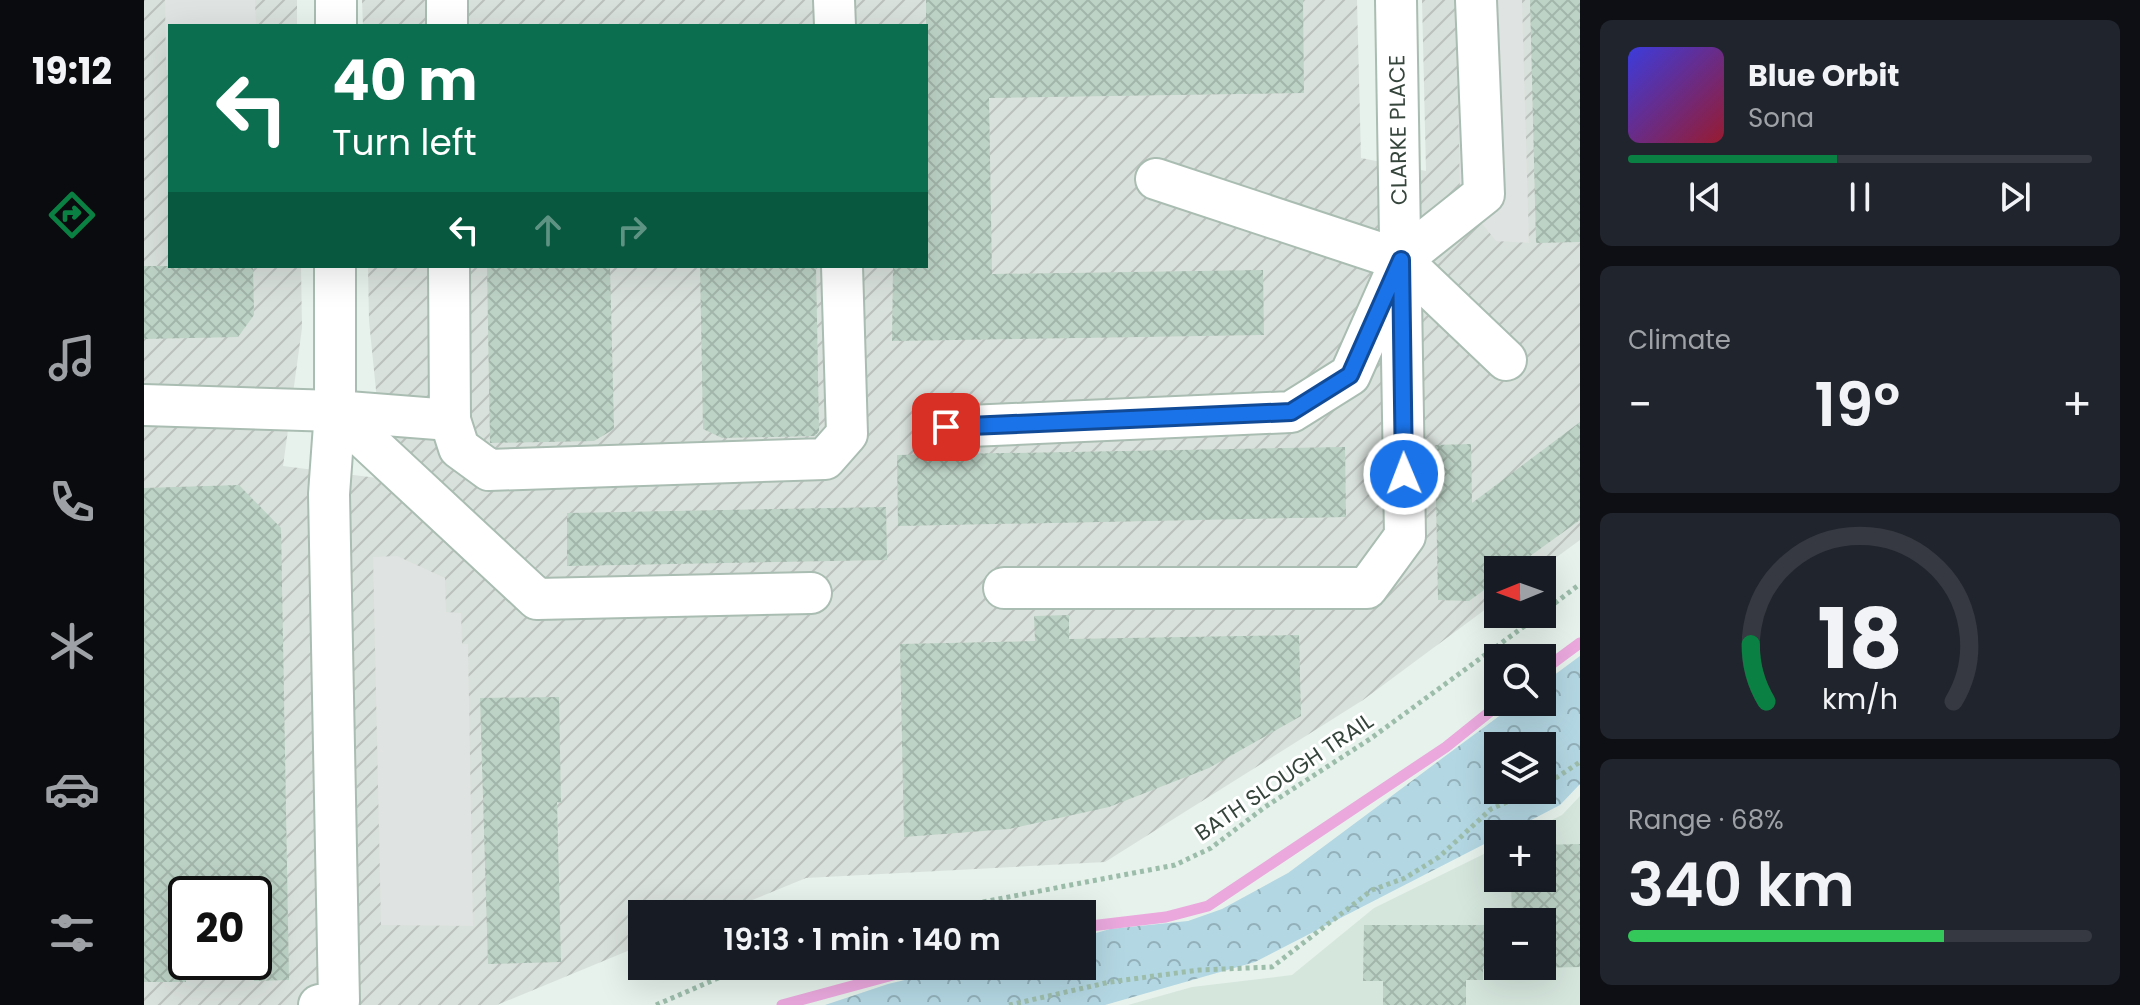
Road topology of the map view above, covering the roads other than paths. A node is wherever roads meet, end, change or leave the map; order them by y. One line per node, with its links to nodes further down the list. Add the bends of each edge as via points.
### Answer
1 (336, 0): 6 (street)
2 (447, 0): 7 (street)
3 (834, 0): 8 (street)
4 (1396, 0): 10 (street, CLARKE PLACE)
5 (1476, 0): 10 (street, via 1484,194)
6 (336, 24)
7 (447, 24)
8 (835, 24)
9 (1156, 179): 10 (street)
10 (1401, 260): 14 (street); 18 (street, via 1350,375 1291,412); 19 (street, CLARKE PLACE, via 1405,536 1367,588)
11 (335, 268): 16 (street)
12 (449, 268): 17 (street)
13 (842, 268): 17 (street, via 847,434 825,459 489,470 459,448)
14 (1506, 360)
15 (144, 405): 16 (street)
16 (335, 411): 17 (street); 20 (street, via 537,599); 21 (street, via 329,494 339,1001)
17 (450, 420)
18 (946, 427)
19 (1004, 588)
20 (811, 593)
21 (319, 1005)

